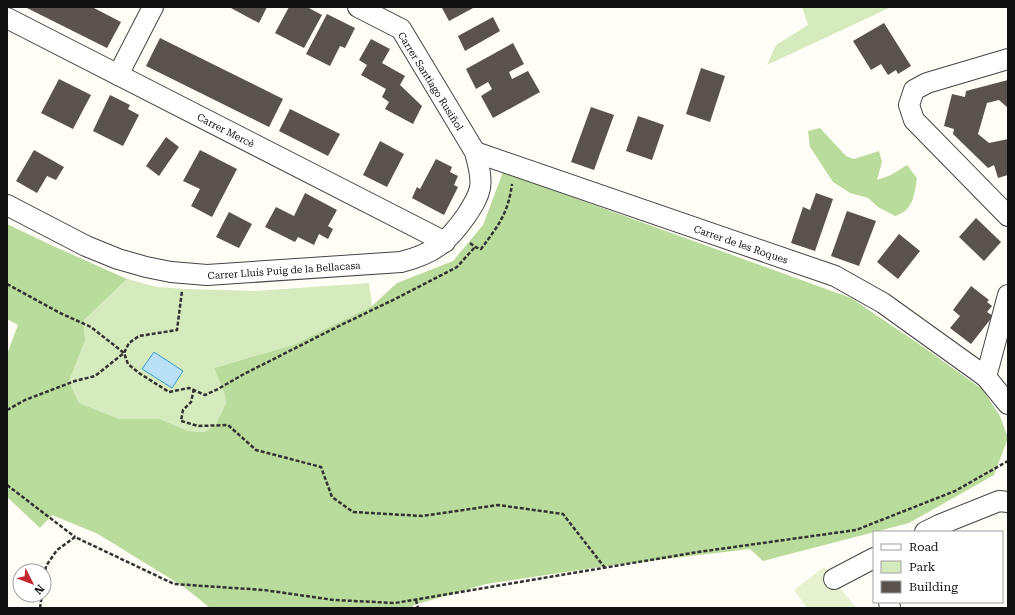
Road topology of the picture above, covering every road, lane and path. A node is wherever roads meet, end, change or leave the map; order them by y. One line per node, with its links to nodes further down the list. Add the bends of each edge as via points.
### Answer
1 (153, 7): 7 (street)
2 (358, 7): 5 (street, Carrer Santiago Rusiñol)
3 (387, 7): 5 (street)
4 (7, 18): 7 (street, Carrer Mercè)
5 (401, 29): 8 (street, Carrer Santiago Rusiñol)
6 (1008, 59): 11 (street, via 927,83 914,90 910,105 914,120)
7 (118, 75): 12 (street, Carrer Mercè)
8 (475, 152): 9 (street, Carrer de les Roques); 12 (street, Carrer Lluís Puig de la Bellacasa, via 481,174 480,189 475,202)
9 (515, 166): 13 (path, via 511,197 503,219 481,249); 18 (street, Carrer de les Roques, via 835,276 883,303)
10 (7, 205): 14 (street, Carrer Lluís Puig de la Bellacasa, via 86,246 118,259 146,267)
11 (1008, 216)
12 (450, 236): 13 (path); 14 (street, Carrer Lluís Puig de la Bellacasa, via 431,252 400,262 207,275)
13 (475, 247): 19 (path, via 457,267 218,389 205,395)
14 (184, 273): 17 (path, via 178,330 139,336 129,343)
15 (7, 284): 17 (path, via 91,327)
16 (1008, 295): 18 (street)
17 (124, 353): 19 (path, via 128,364 169,392); 21 (path, via 95,376 32,397)
18 (986, 377): 20 (street, Carrer de les Roques)
19 (194, 389): 29 (path, via 191,402 183,410 181,421 198,426 228,425 256,450 321,467 332,497 353,512 422,516 498,505 563,514)
20 (1008, 404)
21 (7, 410)
22 (1008, 461): 29 (path, via 955,492 856,530)
23 (7, 484): 26 (path)
24 (1008, 502): 25 (street, via 999,501)
25 (927, 531)
26 (75, 537): 28 (path, via 57,550); 31 (path, via 174,584 264,590 341,600 395,603)
27 (873, 559): 30 (street)
28 (48, 563)
29 (605, 568): 31 (path)
30 (834, 579)
31 (416, 600): 32 (path)
32 (418, 608)

